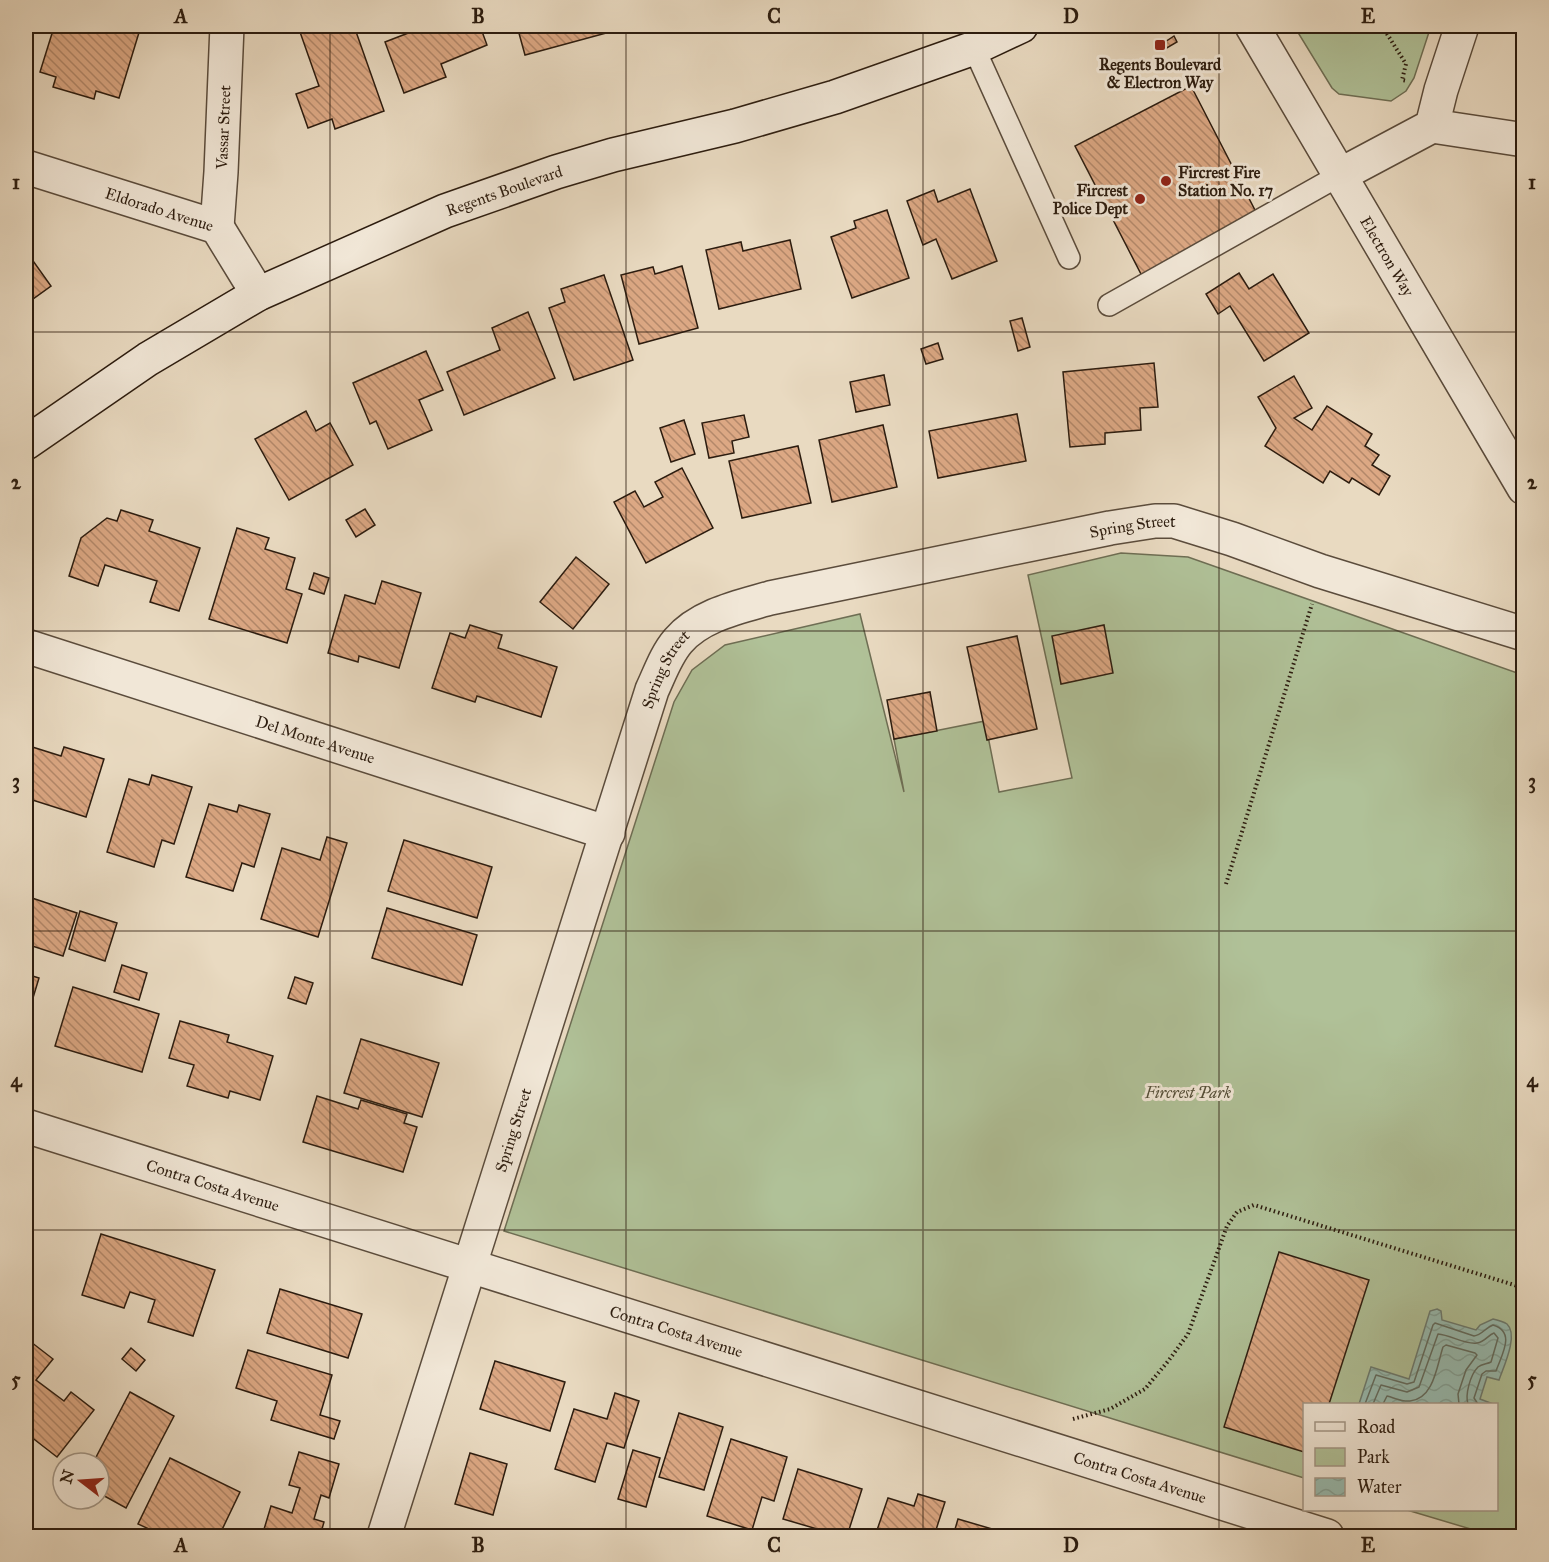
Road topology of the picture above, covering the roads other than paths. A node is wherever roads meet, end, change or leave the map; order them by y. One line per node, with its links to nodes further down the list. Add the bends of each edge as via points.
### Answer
1 (227, 26): 10 (street, Vassar Street)
2 (1021, 26): 5 (street, Regents Boulevard)
3 (1252, 26): 9 (street, Electron Way)
4 (1462, 26): 6 (street)
5 (974, 48): 11 (lane); 12 (street, Regents Boulevard, via 835,97 556,172 445,211)
6 (1432, 126): 7 (street); 9 (street)
7 (1524, 140)
8 (26, 167): 10 (street, Eldorado Avenue)
9 (1340, 175): 13 (lane); 15 (street, Electron Way)
10 (217, 227): 12 (street, Eldorado Avenue)
11 (1069, 258)
12 (258, 294): 14 (street, Regents Boulevard, via 148,359)
13 (1109, 305)
14 (26, 443)
15 (1524, 488)
16 (1524, 634): 18 (street, Spring Street, via 1174,521 1110,528 782,596 731,610 693,628 678,640 652,690)
17 (26, 646): 18 (street, Del Monte Avenue)
18 (608, 833): 20 (street, Spring Street)
19 (26, 1126): 20 (street, Contra Costa Avenue)
20 (469, 1264): 21 (street, Spring Street); 22 (street, Contra Costa Avenue)
21 (384, 1536)
22 (1327, 1536)

